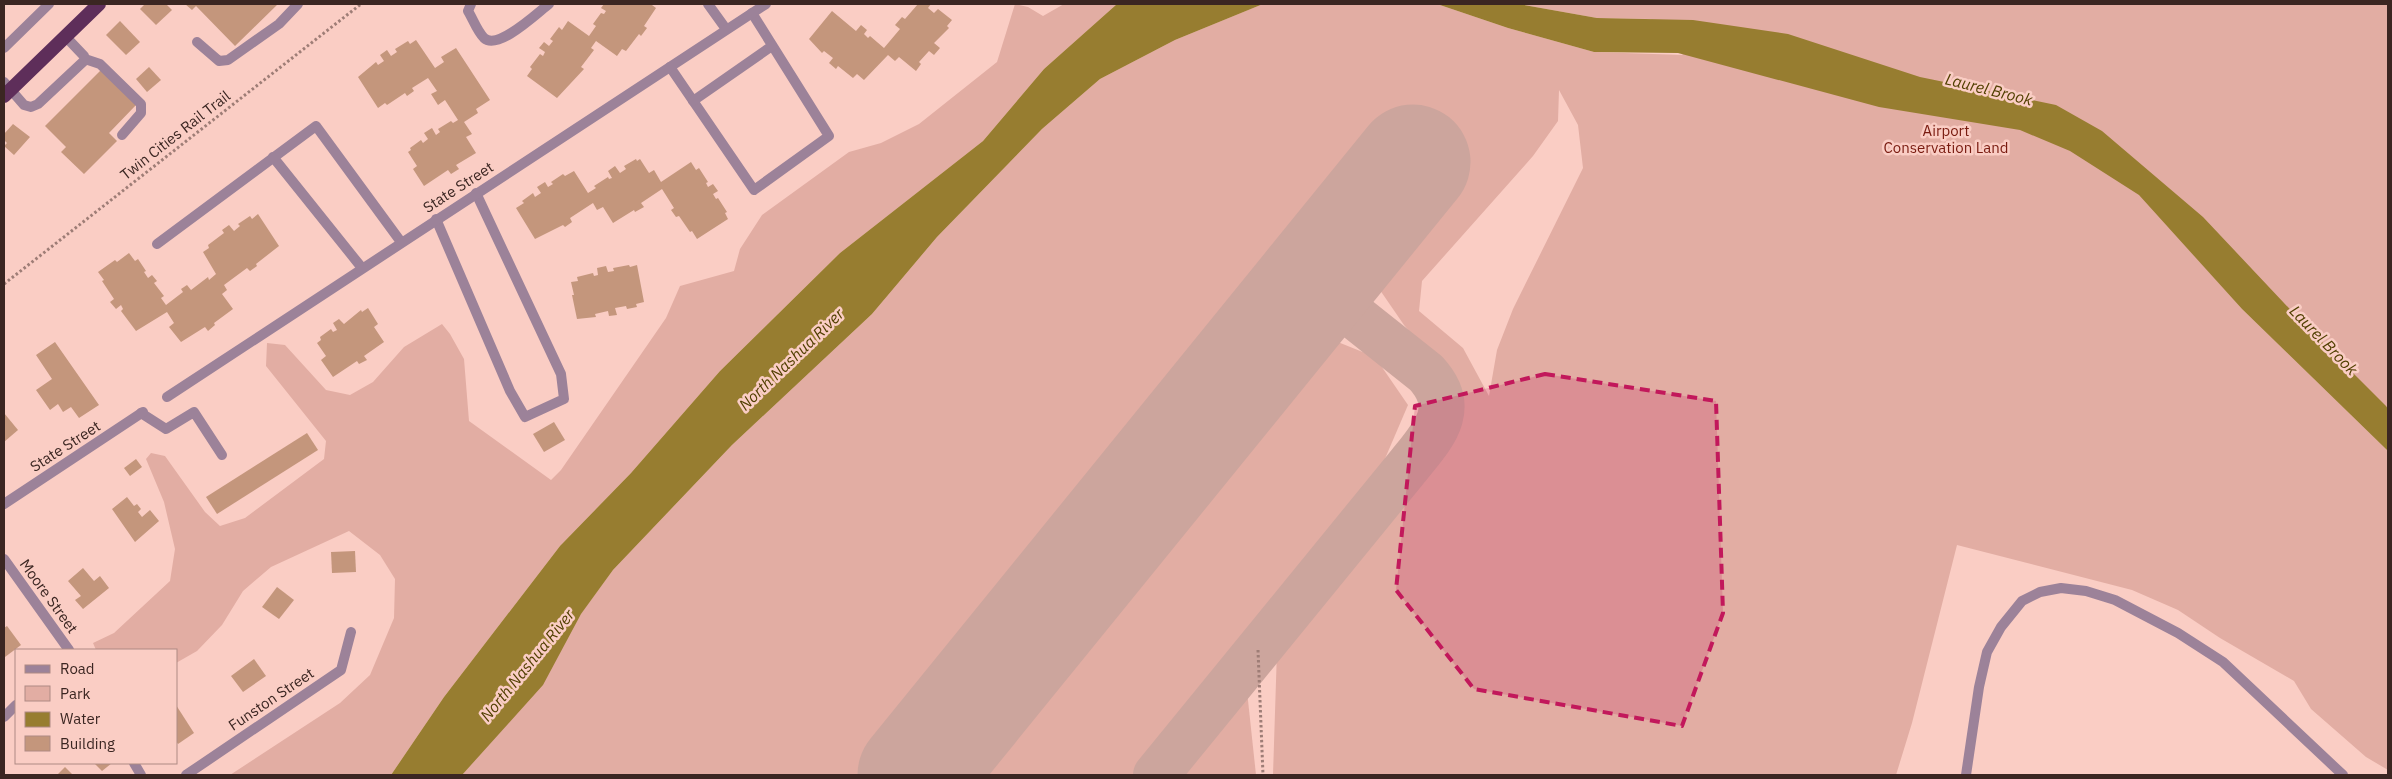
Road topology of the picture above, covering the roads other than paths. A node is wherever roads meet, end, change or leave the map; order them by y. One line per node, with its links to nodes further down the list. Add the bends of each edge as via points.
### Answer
1 (49, 4): 13 (street)
2 (298, 4): 11 (street, via 279,24 228,60 219,61)
3 (471, 4): 4 (street, via 468,11 484,38 494,42)
4 (549, 4)
5 (708, 4): 9 (street)
6 (766, 4): 8 (street, State Street)
7 (95, 5): 10 (highway)
8 (752, 13): 9 (street, State Street); 12 (street)
9 (726, 29): 15 (street, State Street)
10 (65, 36): 14 (street); 16 (highway)
11 (197, 42)
12 (772, 46): 17 (street); 17 (street, via 829,136 754,190)
13 (4, 48)
14 (85, 59): 16 (street, via 35,106 24,105); 18 (street, via 100,64 141,104 141,112)
15 (670, 67): 17 (street); 20 (street, State Street)
16 (6, 89)
17 (693, 101)
18 (122, 135)
19 (273, 158): 22 (street, via 316,126); 23 (street); 24 (street)
20 (476, 193): 21 (street, State Street); 21 (street, via 561,374 564,399 525,417 510,391)
21 (436, 219): 22 (street, State Street)
22 (402, 242): 24 (street, State Street)
23 (157, 244)
24 (362, 268): 25 (street, State Street)
25 (167, 396)
26 (222, 456): 27 (street, State Street, via 194,412 166,429 142,413)
27 (4, 504)
28 (4, 559): 30 (street, Moore Street)
29 (351, 632): 35 (street, Funston Street, via 341,670)
30 (69, 649)
31 (15, 706): 32 (street)
32 (4, 717)
33 (135, 764): 34 (street)
34 (141, 775)
35 (186, 775)
36 (1966, 775): 37 (street, via 1987,652 2001,627 2022,601 2040,592 2061,588 2086,590 2115,600 2178,633 2223,662)
37 (2343, 775)

